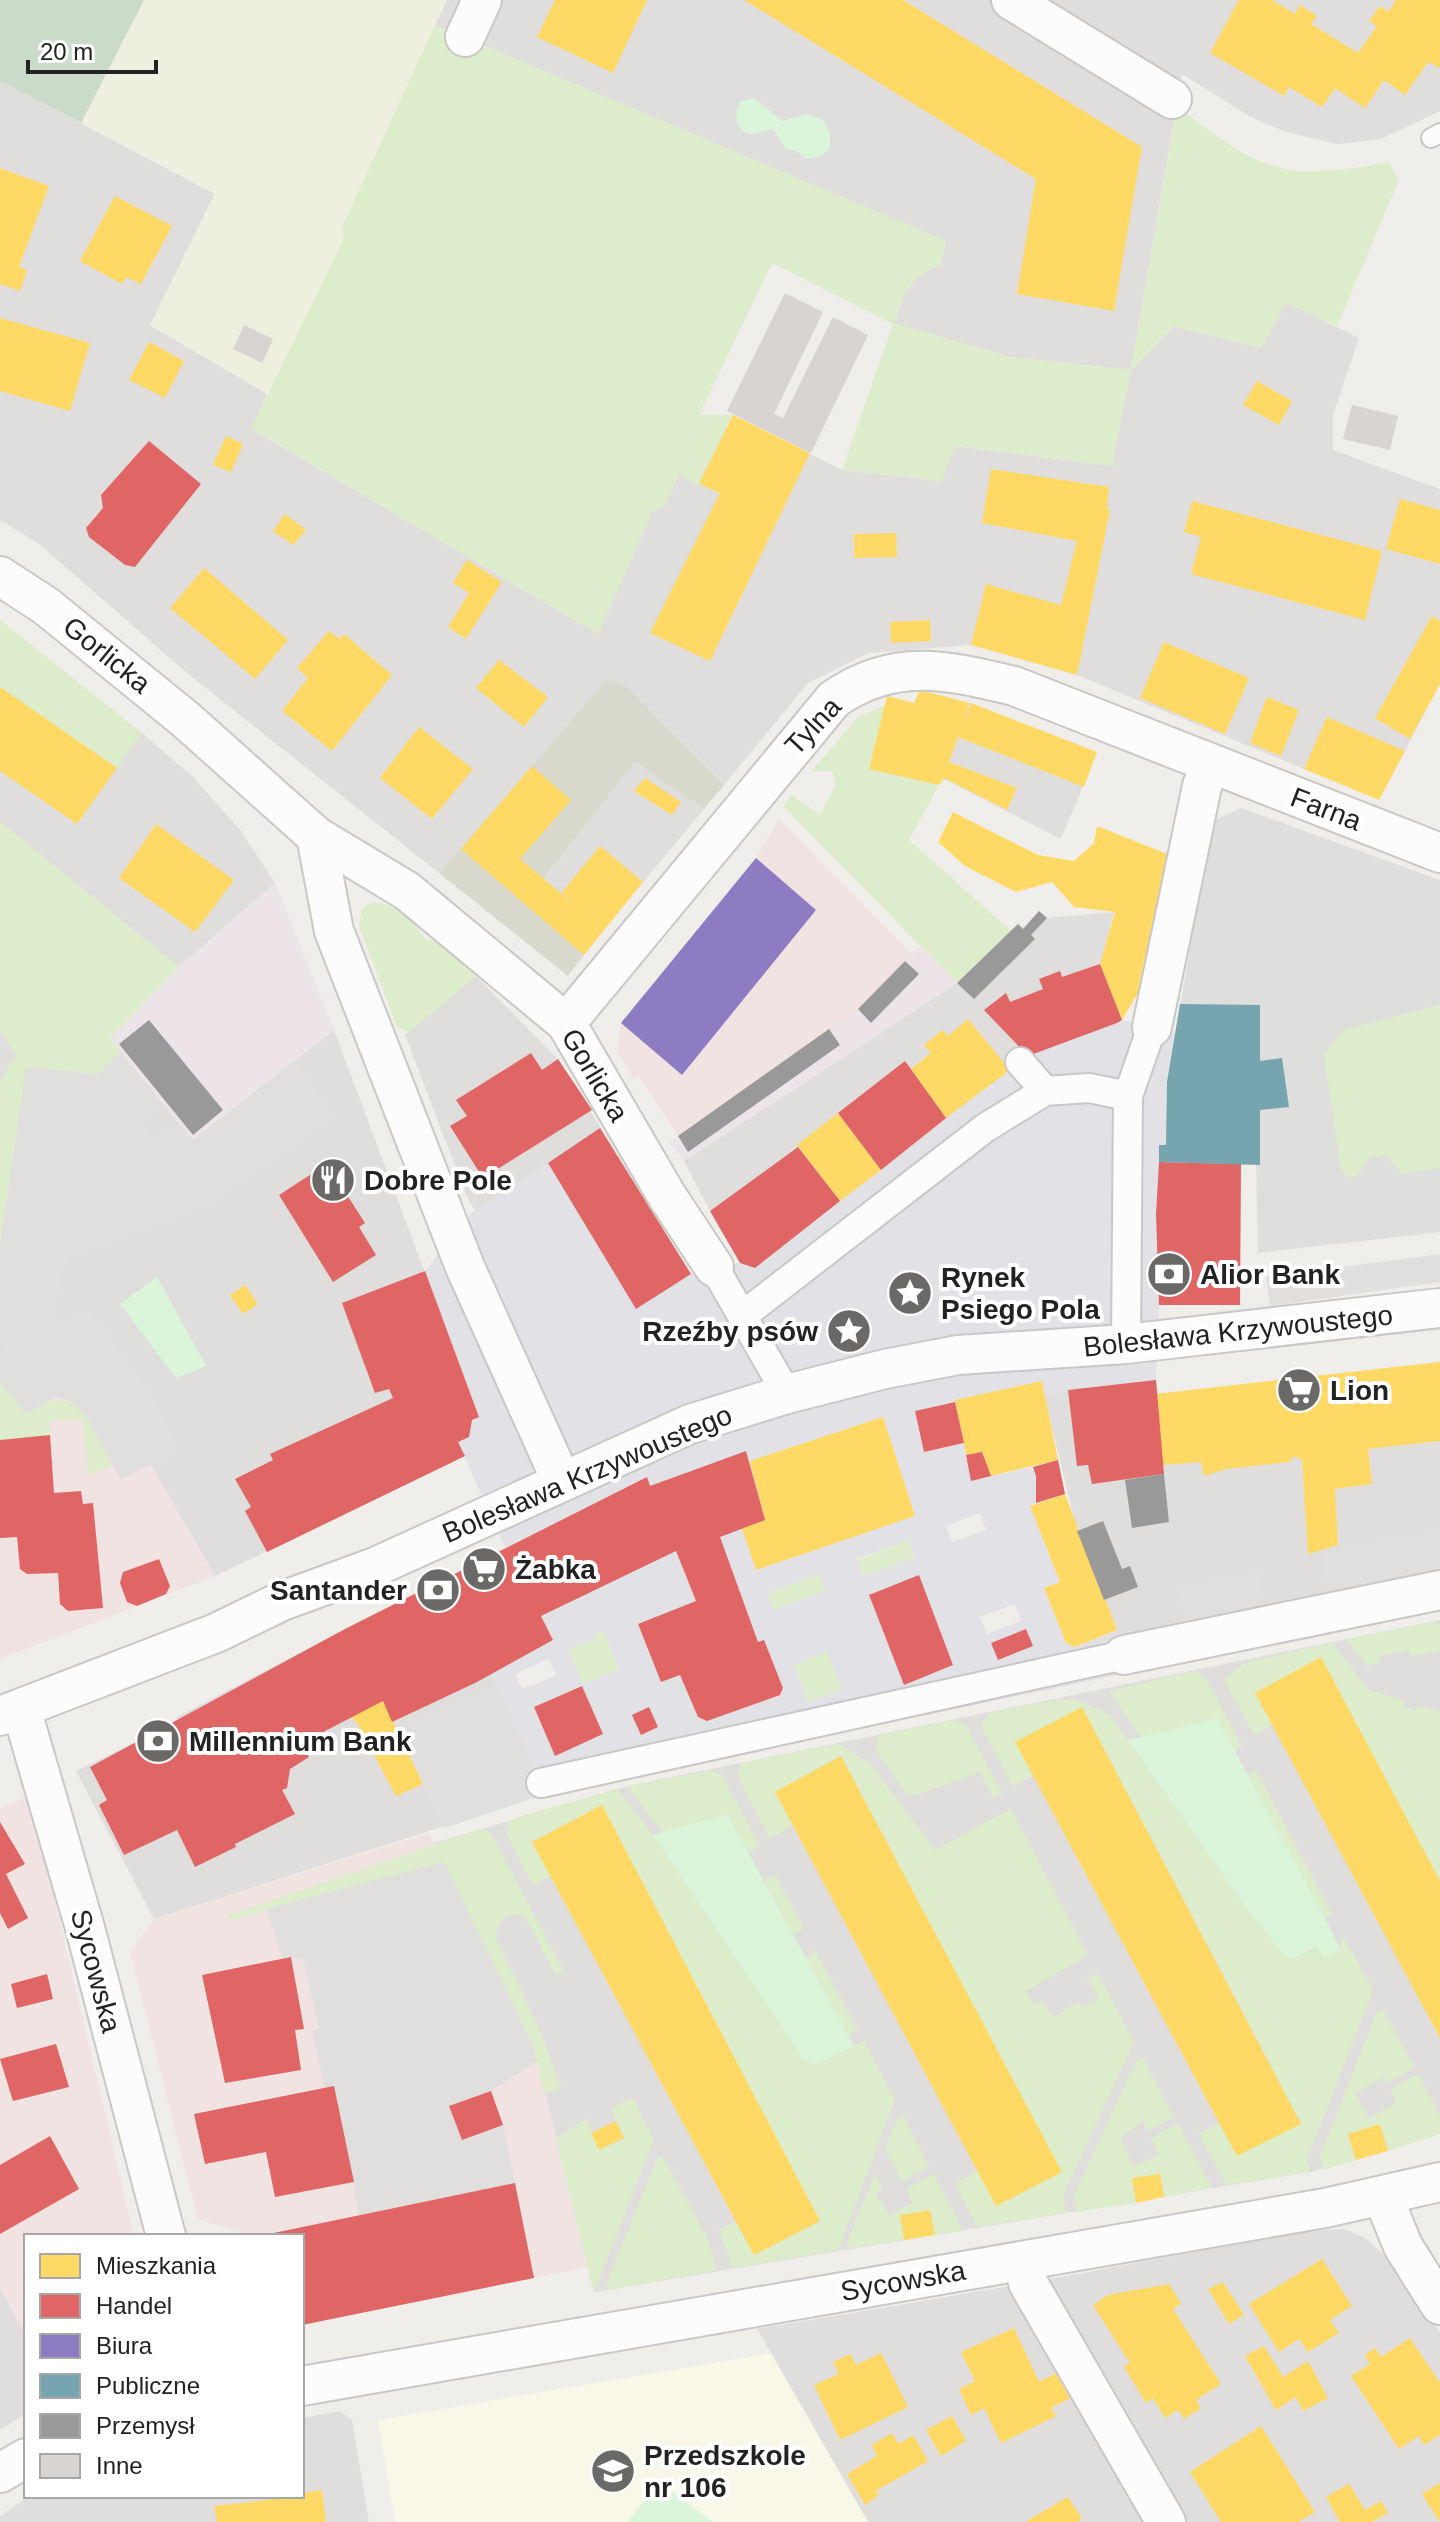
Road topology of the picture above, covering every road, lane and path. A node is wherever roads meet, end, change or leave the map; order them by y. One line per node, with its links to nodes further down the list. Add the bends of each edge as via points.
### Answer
1 (482, 0): 3 (street)
2 (1011, 0): 4 (street)
3 (465, 37)
4 (1172, 99)
5 (0, 576): 7 (street, Gorlicka, via 46,606 185,719)
6 (1211, 765): 8 (street, Farna); 9 (street, Tylna, via 1014,686 947,671 898,672 861,681 834,699 776,766); 10 (street, via 1202,786)
7 (316, 836): 9 (street, Gorlicka, via 407,891); 19 (street, via 339,945 460,1255)
8 (1440, 853)
9 (566, 1023): 14 (street, Gorlicka)
10 (1152, 1027): 13 (street)
11 (1020, 1062): 12 (street)
12 (1045, 1091): 13 (street, via 1089,1088); 16 (street, via 985,1128)
13 (1128, 1096): 17 (street)
14 (714, 1267): 16 (street, Gorlicka)
15 (1440, 1308): 17 (street, Bolesława Krzywoustego)
16 (742, 1316): 18 (street, Gorlicka)
17 (1126, 1344): 18 (street, Bolesława Krzywoustego, via 958,1355)
18 (787, 1394): 19 (street, Bolesława Krzywoustego, via 690,1424)
19 (561, 1480): 22 (street, Bolesława Krzywoustego, via 375,1567)
20 (1440, 1590): 21 (street)
21 (1124, 1655): 23 (street)
22 (10, 1712): 26 (street, Sycowska, via 85,1928)
23 (541, 1783)
24 (1440, 2182): 25 (street, Sycowska)
25 (1383, 2197): 27 (street, Sycowska); 28 (street, via 1403,2246)
26 (165, 2234)
27 (1025, 2261): 29 (street, Sycowska); 32 (street, via 1028,2283)
28 (1440, 2305)
29 (304, 2386)
30 (24, 2459): 31 (street)
31 (0, 2473)
32 (1166, 2522)

